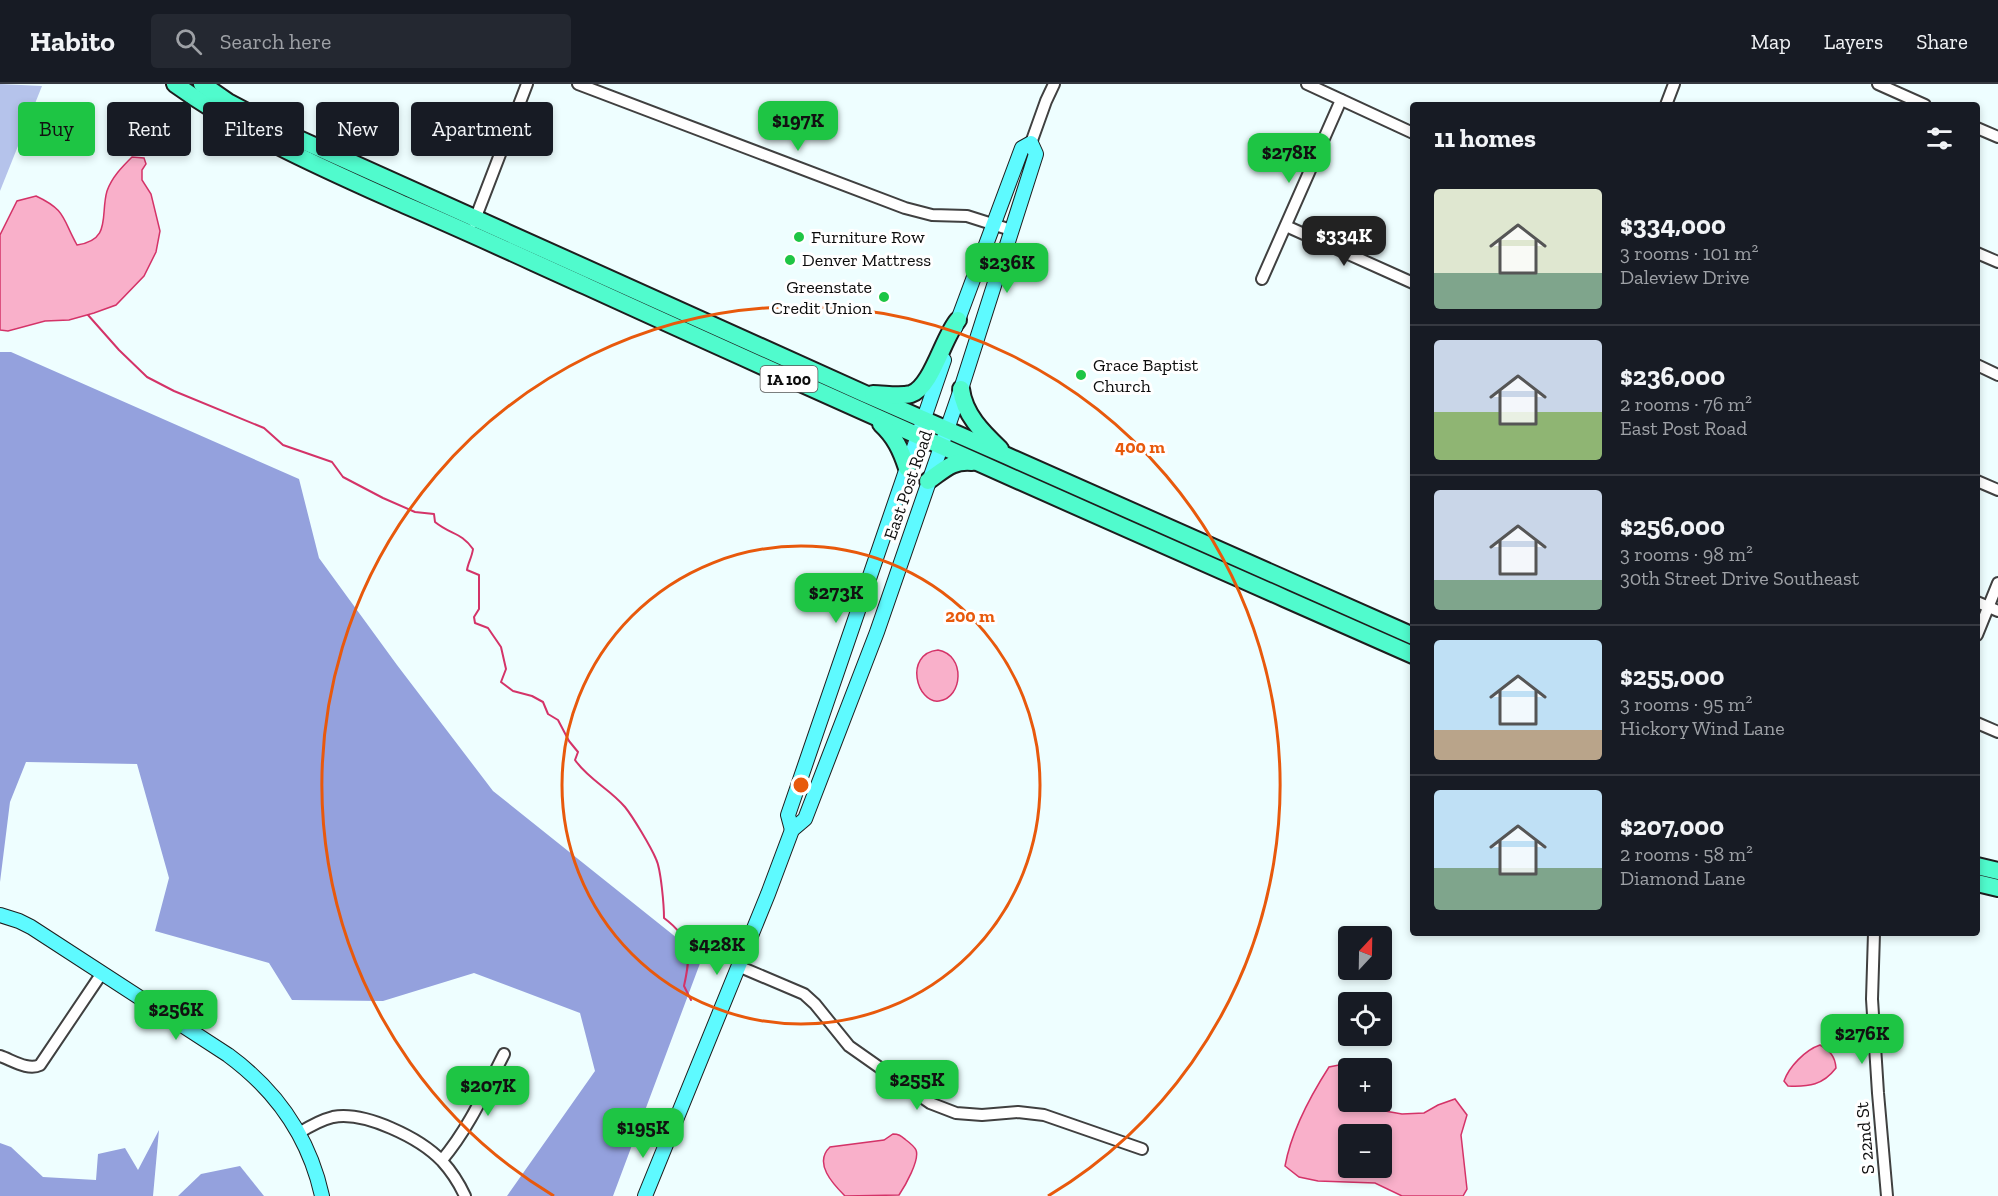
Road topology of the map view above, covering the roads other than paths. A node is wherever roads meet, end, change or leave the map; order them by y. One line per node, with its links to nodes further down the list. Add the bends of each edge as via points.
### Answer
1 (175, 84): 17 (highway, IA 100, via 218,114 320,167)
2 (202, 84): 17 (highway, IA 100, via 290,135)
3 (527, 84): 17 (street)
4 (578, 84): 16 (street, via 905,208 932,215 967,216)
5 (1054, 84): 15 (street, East Post Road)
6 (1307, 84): 9 (street)
7 (1674, 84): 10 (street)
8 (1878, 84): 11 (street)
9 (1341, 100): 13 (street); 18 (street)
10 (1666, 102)
11 (1918, 102)
12 (1980, 129): 14 (street)
13 (1410, 132)
14 (1998, 137)
15 (1031, 143): 16 (main road, East Post Road, via 1022,148); 19 (main road, East Post Road, via 1036,154)
16 (993, 224): 19 (street); 24 (main road, East Post Road)
17 (472, 226): 28 (highway, IA 100); 29 (highway, IA 100)
18 (1286, 226): 22 (street); 23 (street)
19 (1011, 230): 27 (main road, East Post Road)
20 (1980, 254): 21 (street)
21 (1998, 262)
22 (1262, 279)
23 (1410, 282)
24 (958, 320): 28 (highway, via 918,390 900,395); 30 (main road, East Post Road)
25 (1980, 366): 26 (street)
26 (1998, 375)
27 (961, 389): 31 (main road, East Post Road); 34 (highway, via 962,402 976,424)
28 (863, 393): 30 (highway, IA 100)
29 (874, 417): 32 (highway, IA 100); 36 (highway, via 894,437)
30 (923, 419): 31 (highway, IA 100); 32 (main road, East Post Road)
31 (946, 429): 33 (main road, East Post Road); 34 (highway, IA 100)
32 (918, 436): 33 (highway, IA 100); 36 (main road, East Post Road)
33 (940, 446): 35 (highway, IA 100); 37 (main road, East Post Road)
34 (1007, 456): 43 (highway, IA 100)
35 (977, 463): 37 (highway, via 960,461); 44 (highway, IA 100)
36 (907, 468): 47 (main road, East Post Road, via 788,815)
37 (928, 481): 47 (main road, East Post Road, via 842,725 805,819)
38 (1980, 482): 39 (street)
39 (1998, 490)
40 (1998, 583): 41 (street)
41 (1993, 609): 42 (street)
42 (1980, 629)
43 (1410, 635)
44 (1410, 654)
45 (1980, 724): 46 (street)
46 (1998, 732)
47 (792, 830): 54 (main road, East Post Road)
48 (1980, 867): 49 (highway)
49 (1998, 871)
50 (1980, 884): 51 (highway)
51 (1998, 888)
52 (0, 915): 55 (main road, via 31,927)
53 (1874, 936): 64 (street, S 22nd St, via 1872,999)
54 (738, 966): 59 (street, via 804,994 849,1046 944,1110 970,1115 1044,1115); 63 (main road, East Post Road)
55 (102, 973): 57 (street, via 40,1065 35,1068); 58 (main road, via 243,1067 273,1096)
56 (504, 1053): 60 (street, via 473,1116)
57 (0, 1056)
58 (299, 1132): 60 (street, via 334,1117 358,1118 408,1137); 61 (main road)
59 (1142, 1149)
60 (442, 1160): 62 (street)
61 (322, 1196)
62 (465, 1196)
63 (645, 1196)
64 (1887, 1196)

